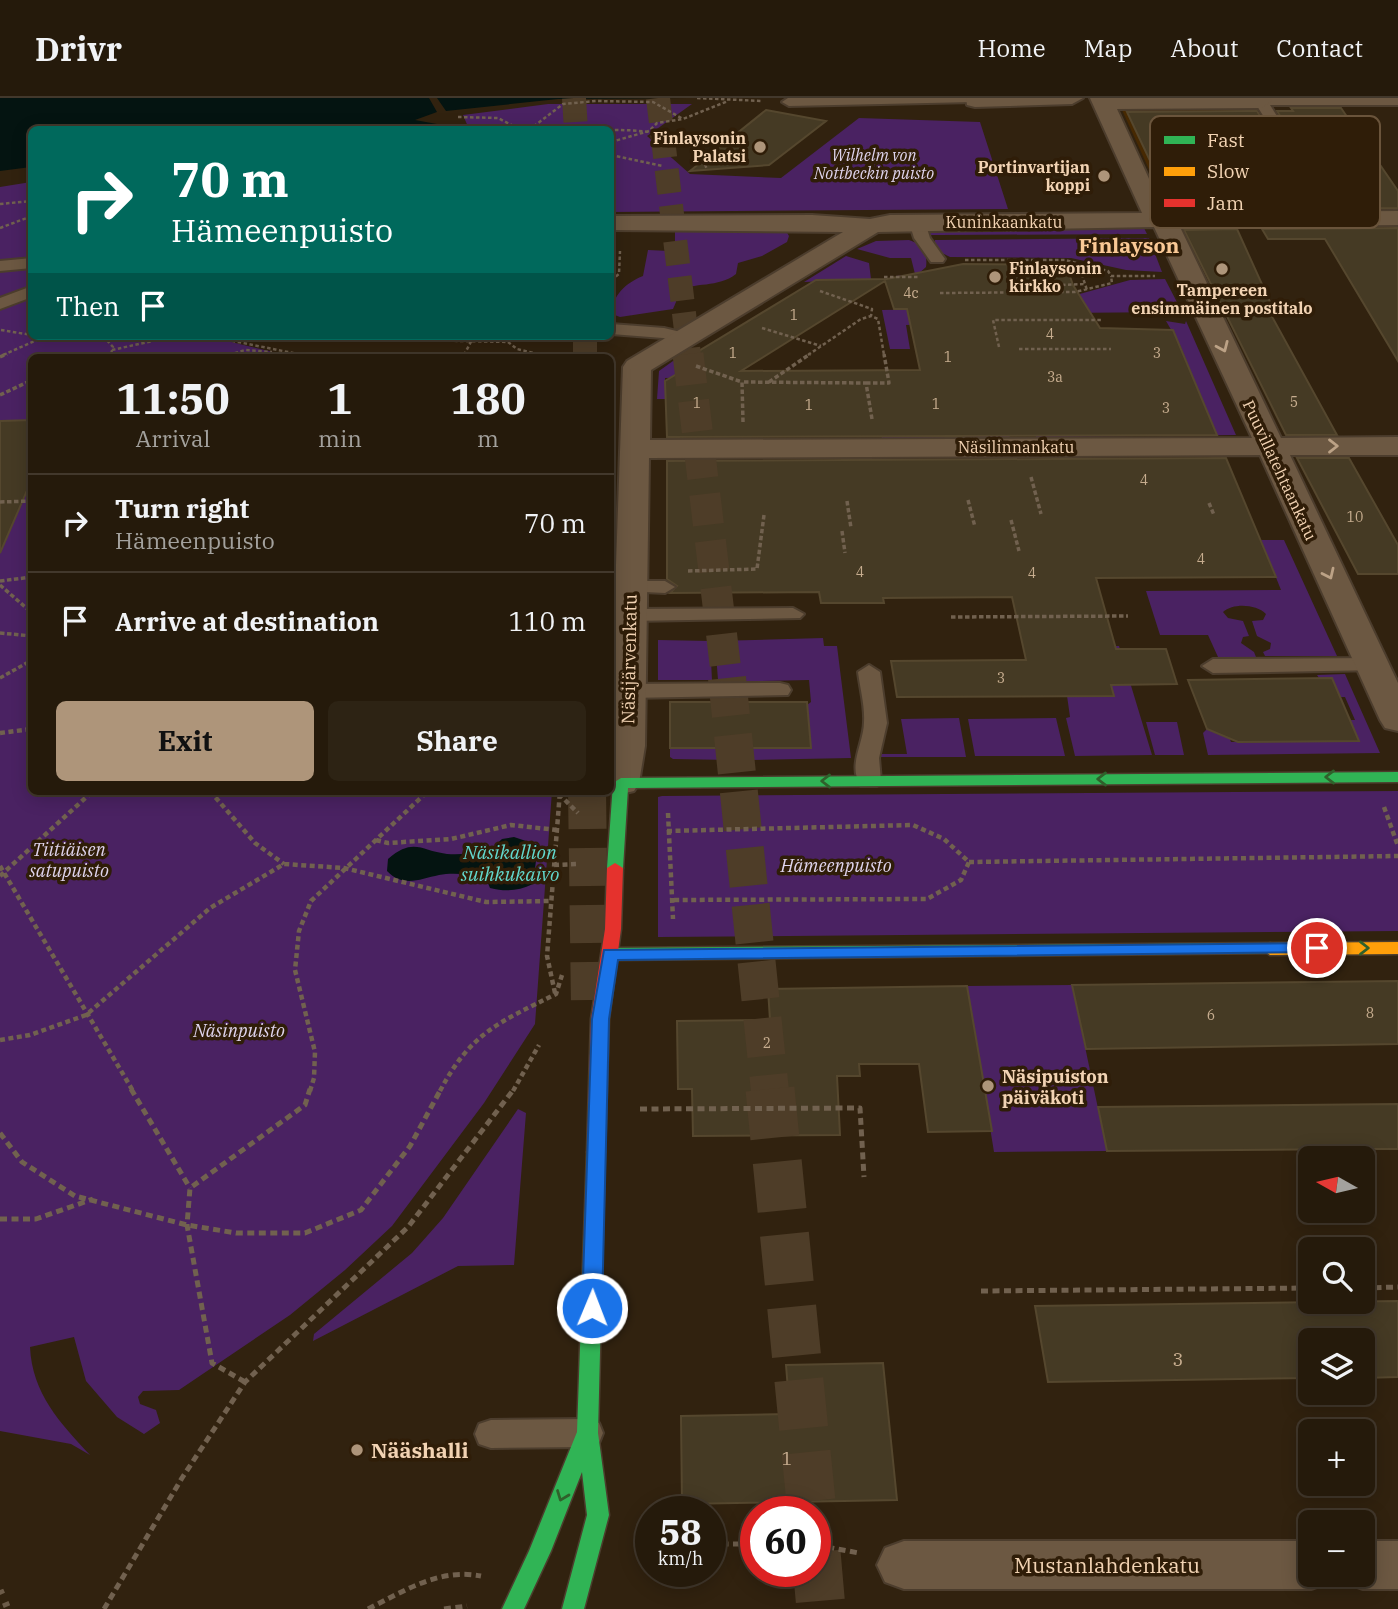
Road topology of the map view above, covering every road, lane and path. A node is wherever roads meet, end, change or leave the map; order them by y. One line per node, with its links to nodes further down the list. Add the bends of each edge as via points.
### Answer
1 (697, 98): 6 (path)
2 (1072, 98): 3 (street)
3 (974, 99): 9 (lane)
4 (1098, 99): 5 (street); 23 (street, Puuvillatehtaankatu)
5 (1218, 100): 7 (street)
6 (728, 101): 9 (path); 12 (path)
7 (1261, 101): 8 (lane); 10 (lane)
8 (1398, 101)
9 (789, 102)
10 (1270, 116)
11 (458, 117): 13 (path, via 498,118)
12 (683, 119): 14 (path, via 653,102 596,100 564,104); 16 (path, via 657,123)
13 (513, 126)
14 (534, 126)
15 (614, 130): 16 (path)
16 (649, 131): 17 (path); 20 (path, via 697,149 706,160)
17 (614, 141)
18 (614, 156): 19 (path)
19 (663, 166)
20 (706, 170)
21 (28, 201): 22 (path)
22 (0, 204)
23 (1150, 207)
24 (1380, 216): 26 (street, Kuninkaankatu)
25 (28, 218): 30 (path)
26 (1398, 218)
27 (1150, 220): 28 (street, Kuninkaankatu)
28 (916, 222): 29 (street, Kuninkaankatu); 33 (lane)
29 (870, 226): 32 (street, Kuninkaankatu, via 812,222); 55 (street, Näsijärvenkatu)
30 (0, 228)
31 (1168, 228): 80 (street, Puuvillatehtaankatu, one-way to 80)
32 (615, 231): 41 (path, via 619,274)
33 (937, 260): 35 (path)
34 (28, 262): 36 (lane)
35 (1078, 262): 38 (path); 39 (path)
36 (0, 266)
37 (1056, 269): 38 (path)
38 (1080, 269): 42 (path)
39 (1111, 276): 40 (path); 45 (path, via 1112,283)
40 (1158, 276)
41 (614, 278)
42 (1085, 284): 43 (path); 45 (path)
43 (1062, 285)
44 (818, 290): 49 (path, via 872,309)
45 (1087, 290): 47 (path)
46 (28, 293): 48 (lane)
47 (940, 293)
48 (0, 304)
49 (872, 316): 61 (path); 76 (path, via 878,319 889,383)
50 (1101, 320): 62 (path, via 993,320)
51 (758, 326): 61 (path)
52 (614, 329): 55 (lane, via 664,332)
53 (0, 330): 54 (path)
54 (28, 334)
55 (683, 338): 82 (street, Näsijärvenkatu, via 637,367)
56 (35, 340): 71 (path)
57 (160, 340): 65 (path)
58 (228, 340): 68 (path)
59 (418, 340): 60 (path)
60 (472, 342): 69 (path); 70 (path, via 508,342)
61 (822, 346): 75 (path)
62 (999, 347)
63 (1019, 349): 64 (path)
64 (1111, 349)
65 (112, 353)
66 (234, 354): 67 (path, via 245,350)
67 (293, 354)
68 (300, 354)
69 (465, 354)
70 (536, 354)
71 (0, 357)
72 (693, 365): 74 (path)
73 (28, 382): 77 (path)
74 (742, 382): 75 (path); 79 (path)
75 (769, 383): 76 (path)
76 (866, 383): 78 (path)
77 (0, 395)
78 (874, 428)
79 (744, 429)
80 (1269, 446): 81 (street, Näsilinnankatu, one-way to 81); 82 (street, Näsilinnankatu); 109 (street, Puuvillatehtaankatu, one-way to 109)
81 (1398, 446)
82 (634, 449): 101 (street, Näsijärvenkatu)
83 (1030, 474): 89 (path)
84 (968, 500): 93 (path)
85 (847, 501): 94 (path)
86 (0, 502): 87 (path)
87 (28, 502)
88 (1209, 503): 91 (path)
89 (1041, 514)
90 (764, 515): 99 (path, via 757,569)
91 (1214, 515)
92 (1011, 520): 96 (path)
93 (975, 527)
94 (851, 528)
95 (842, 531): 97 (path)
96 (1019, 551)
97 (845, 553)
98 (28, 578): 100 (path)
99 (672, 579): 101 (lane)
100 (0, 582): 102 (path)
101 (631, 601): 103 (lane); 114 (street, Näsijärvenkatu)
102 (28, 609)
103 (793, 614)
104 (1128, 616): 105 (path)
105 (951, 617)
106 (0, 634): 107 (path)
107 (28, 636)
108 (28, 662): 112 (path)
109 (1372, 665): 110 (lane); 115 (street, Puuvillatehtaankatu)
110 (1213, 666)
111 (869, 672): 119 (lane, via 876,723 867,758)
112 (0, 678)
113 (780, 690): 114 (lane)
114 (628, 691): 120 (street, Näsijärvenkatu)
115 (1398, 720)
116 (28, 730): 117 (path)
117 (0, 733)
118 (1398, 777): 119 (main road, one-way to 119)
119 (869, 781): 120 (main road, one-way to 120)
120 (621, 783): 143 (main road, Näsijärvenkatu)
121 (89, 795): 138 (path)
122 (213, 795): 133 (path, via 255,843)
123 (424, 795): 129 (path)
124 (560, 795): 127 (path)
125 (1382, 803): 130 (path)
126 (668, 808): 128 (path)
127 (557, 830): 129 (path, via 512,825 451,839); 135 (path)
128 (667, 831): 132 (path, via 913,825 933,830); 139 (path)
129 (376, 840): 137 (path)
130 (1398, 846)
131 (1398, 856): 132 (path)
132 (969, 862): 139 (path, via 961,880 927,899)
133 (284, 864): 137 (path); 144 (path, via 210,908)
134 (582, 864): 135 (path)
135 (554, 865): 140 (path)
136 (0, 866): 138 (path)
137 (344, 868): 140 (path, via 486,902); 150 (path, via 310,901 299,931 295,970 314,1052 314,1078 305,1105)
138 (2, 874): 144 (path)
139 (670, 900): 141 (path)
140 (551, 901): 153 (path, via 547,956 556,994 491,1026 454,1063 410,1146 361,1210 305,1233 236,1233)
141 (675, 925)
142 (1398, 948): 143 (main road, one-way to 142)
143 (610, 954): 159 (main road, Näsijärvenkatu, via 600,1019)
144 (86, 1015): 145 (path, via 30,1035); 150 (path)
145 (0, 1040)
146 (539, 1045): 158 (path, via 506,1103 408,1227)
147 (639, 1109): 149 (path, via 860,1108)
148 (0, 1133): 151 (path, via 22,1162 75,1196)
149 (864, 1177)
150 (190, 1188): 153 (path)
151 (93, 1199): 152 (path, via 53,1216); 153 (path)
152 (0, 1219)
153 (187, 1225): 158 (path, via 212,1363)
154 (1375, 1287): 155 (path)
155 (1398, 1287)
156 (1298, 1288): 157 (path)
157 (981, 1291)
158 (245, 1382): 166 (path)
159 (587, 1433): 160 (lane); 168 (main road, Näsijärvenkatu, one-way to 168); 169 (main road, Näsijärvenkatu, via 598,1514)
160 (491, 1434)
161 (904, 1565): 162 (street, Mustanlahdenkatu)
162 (1298, 1565)
163 (1375, 1565): 164 (street)
164 (1398, 1565)
165 (489, 1578): 167 (path, via 450,1574 422,1582)
166 (104, 1609)
167 (368, 1609)
168 (513, 1609)
169 (573, 1609)

